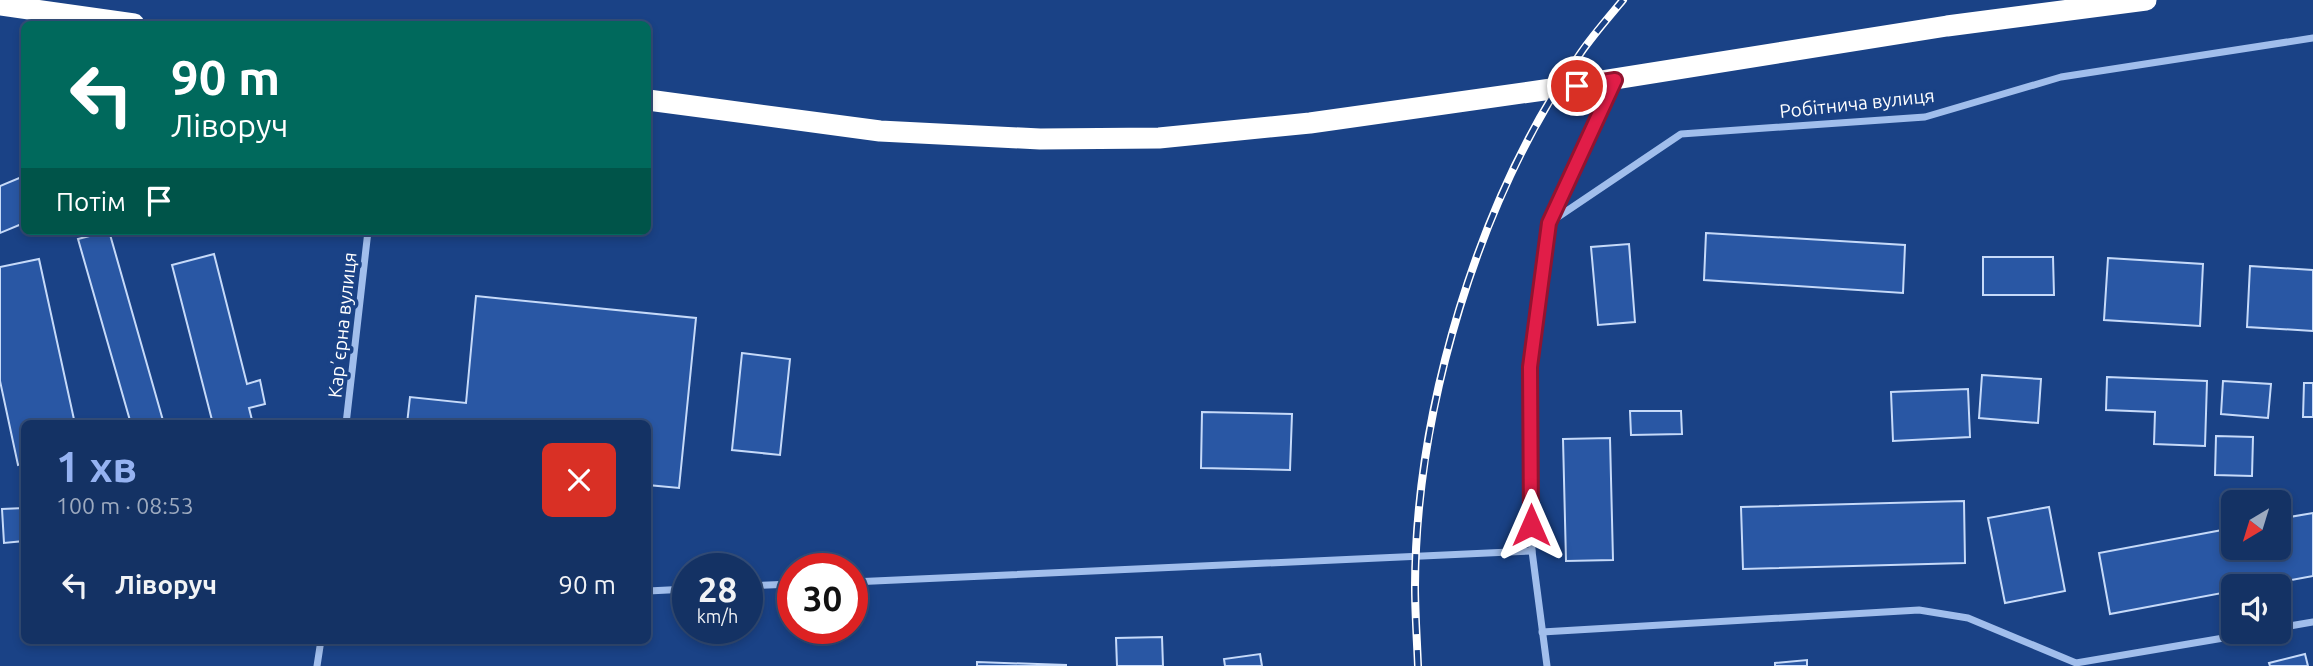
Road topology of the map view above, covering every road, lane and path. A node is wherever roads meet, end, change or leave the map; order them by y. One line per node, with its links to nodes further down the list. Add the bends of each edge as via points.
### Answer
1 (2146, 0): 5 (highway, via 1947,26)
2 (0, 5): 3 (highway)
3 (113, 21)
4 (2313, 38): 7 (street, Робітнича вулиця, via 2061,77 1925,117 1681,134)
5 (1615, 80): 6 (highway, via 1310,123 1159,138 1040,139 880,131); 7 (street)
6 (651, 100)
7 (1549, 223): 10 (street, via 1530,367)
8 (368, 235): 9 (street, Карʼєрна вулиця)
9 (346, 420)
10 (1532, 551): 11 (street); 16 (street)
11 (868, 581)
12 (672, 590): 13 (street)
13 (651, 591)
14 (2313, 622): 15 (street)
15 (2291, 626)
16 (1542, 632): 17 (street, via 1919,610 1968,618 2076,663); 20 (street)
17 (2221, 638)
18 (320, 644): 19 (street)
19 (317, 666)
20 (1547, 666)

